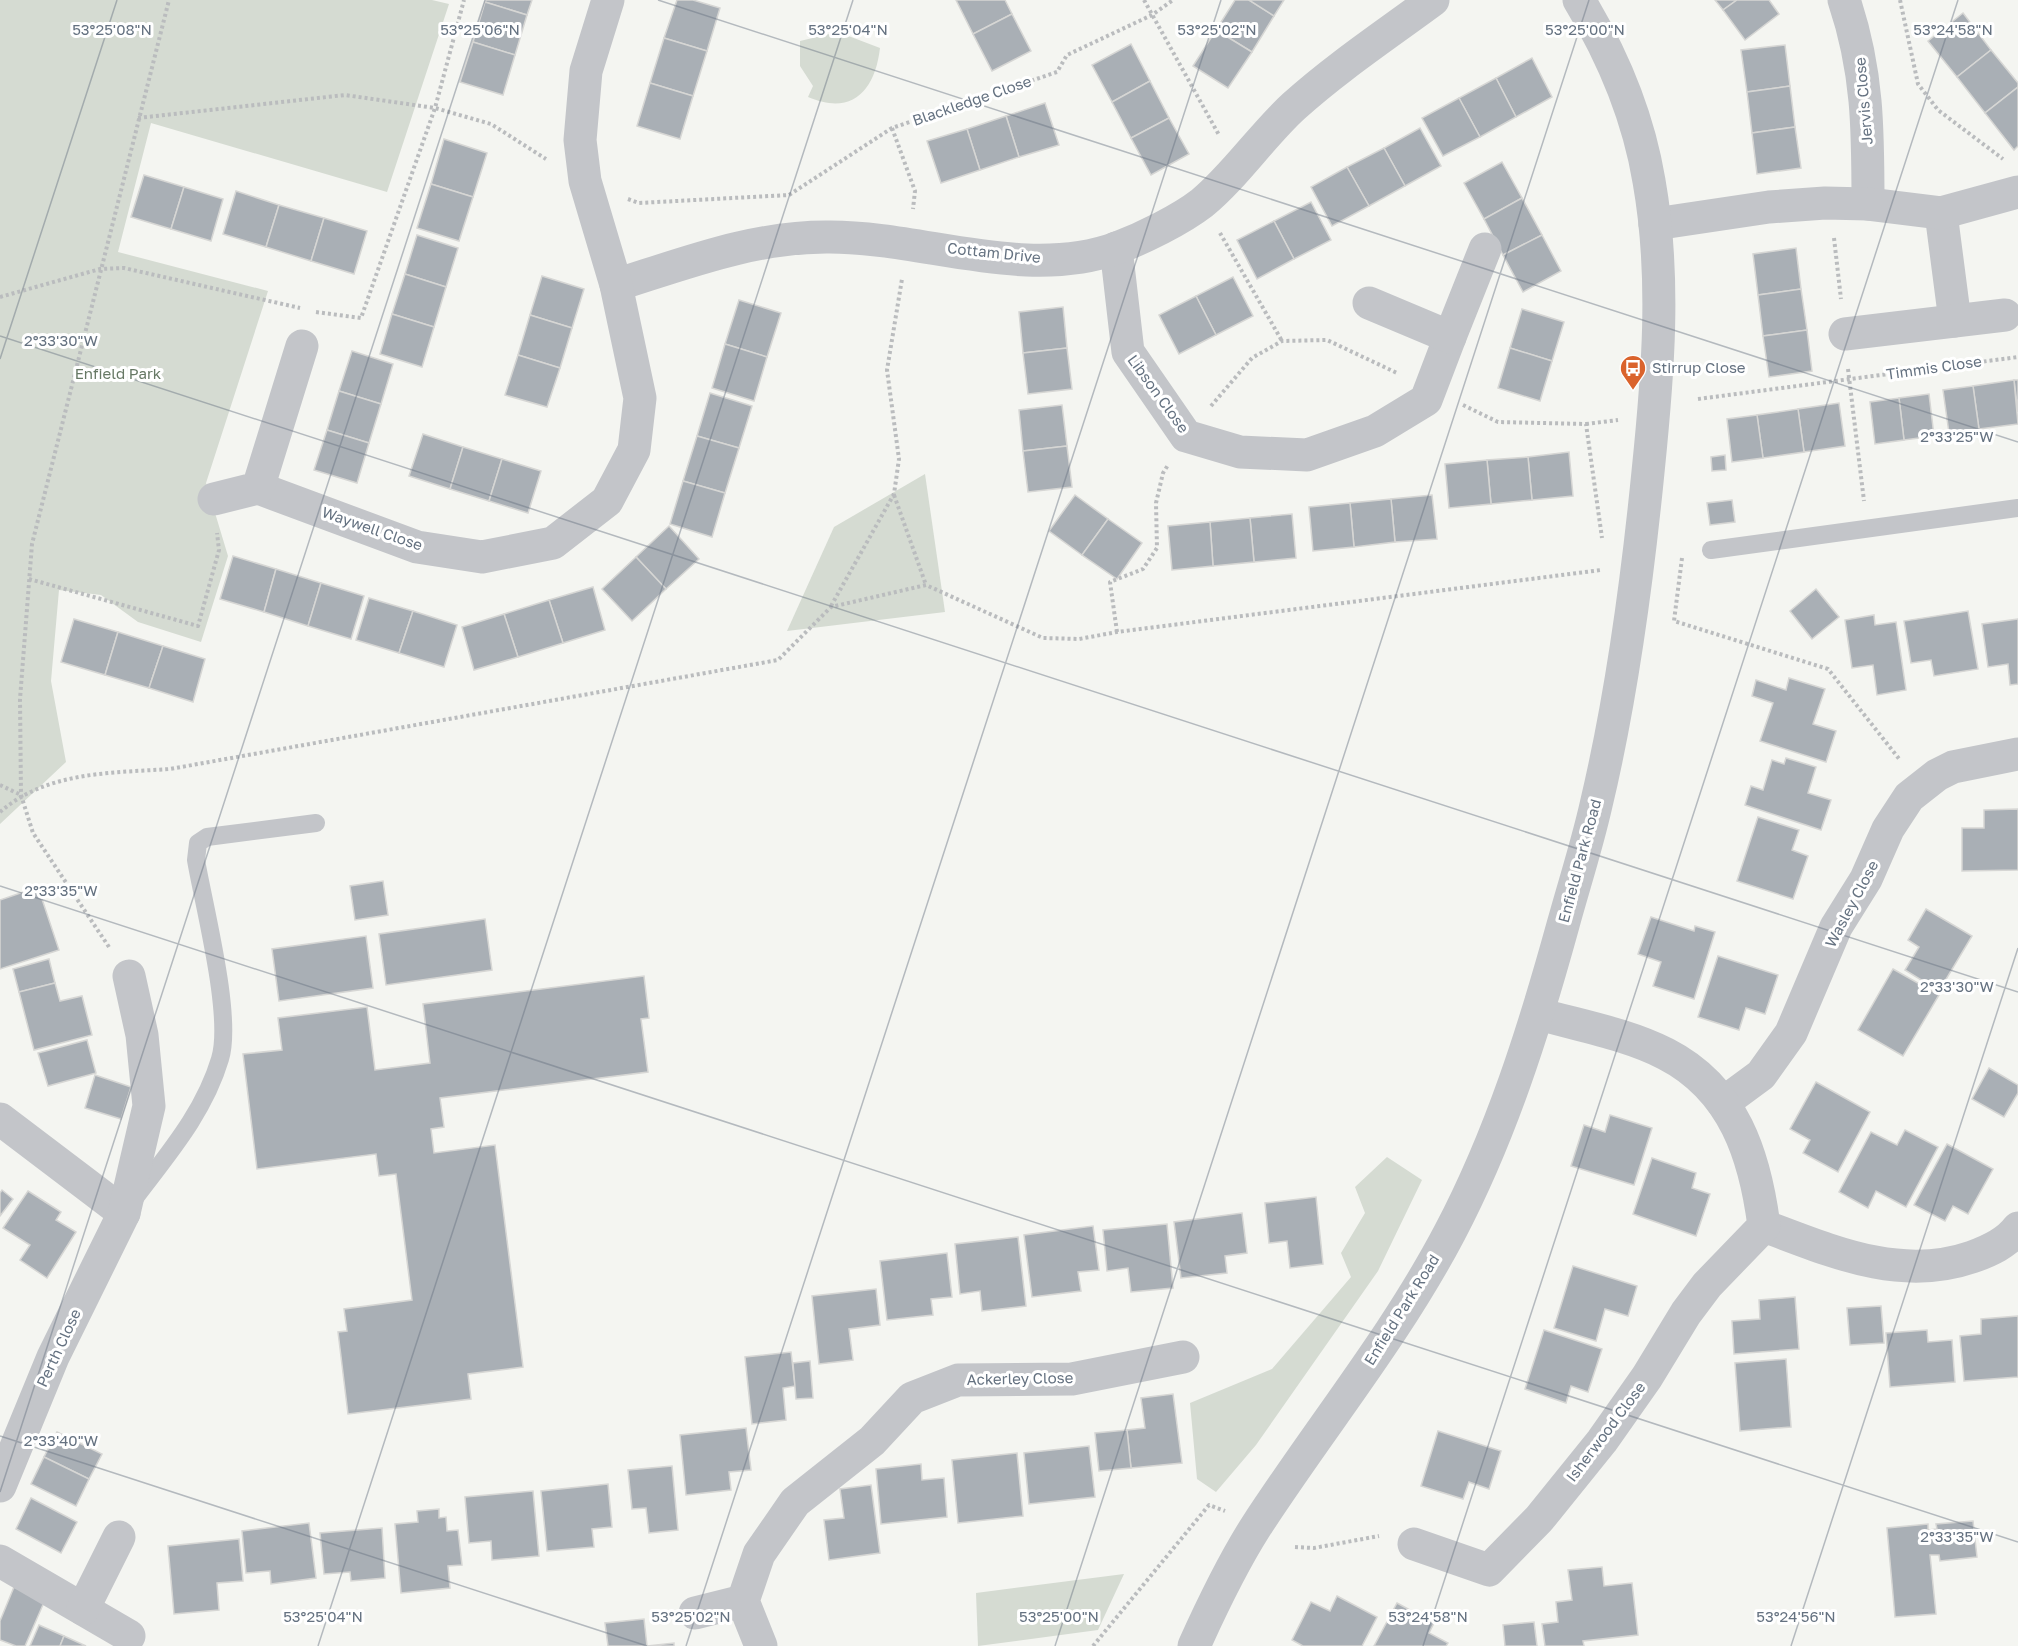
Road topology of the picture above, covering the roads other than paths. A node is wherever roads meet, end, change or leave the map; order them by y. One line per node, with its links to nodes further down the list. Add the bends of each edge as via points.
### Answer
1 (608, 0): 11 (street, via 586,70 580,140 585,181)
2 (1433, 0): 9 (street, Cottam Drive, via 1294,106 1202,203)
3 (1579, 0): 8 (street, Enfield Park Road, via 1623,84 1649,179)
4 (1844, 0): 6 (street, Jervis Close, via 1858,40 1869,122)
5 (2015, 179): 7 (street)
6 (1868, 204): 7 (street); 8 (street, via 1769,207)
7 (1941, 213): 14 (street)
8 (1655, 224): 25 (street, Enfield Park Road, via 1659,273 1656,389 1639,573 1597,803)
9 (1116, 248): 11 (street, Cottam Drive, via 1072,258 1027,260 909,243 829,237 781,239 726,251); 16 (street, Libson Close, via 1128,352 1186,436 1240,452 1307,455 1375,431 1426,400)
10 (1485, 249): 16 (street, Libson Close)
11 (616, 285): 18 (street, Waywell Close, via 640,399 634,450 607,501 553,543 482,557 417,547)
12 (1369, 303): 16 (street)
13 (2005, 315): 14 (street)
14 (1956, 321): 15 (street)
15 (1845, 334)
16 (1450, 337)
17 (302, 346): 18 (street)
18 (258, 488): 19 (street)
19 (214, 499)
20 (2018, 508): 21 (lane)
21 (1711, 550)
22 (2018, 754): 26 (street, Wasley Close, via 1953,767 1921,786 1899,810 1866,879 1836,927 1791,1033 1761,1076)
23 (316, 823): 28 (lane, via 207,837 198,843 196,860 223,1020 221,1058 196,1114)
24 (129, 976): 28 (street, Perth Close, via 142,1035 149,1106)
25 (1539, 1014): 26 (street, via 1666,1054 1706,1082); 41 (street, Enfield Park Road, via 1514,1086 1450,1232 1398,1320 1255,1529)
26 (1722, 1103): 29 (street, via 1751,1156)
27 (0, 1119): 28 (street)
28 (124, 1213): 32 (street, Perth Close, via 53,1357)
29 (1764, 1226): 30 (street, via 1841,1255 1901,1267 1956,1263 1985,1253); 34 (street, Isherwood Close, via 1707,1285 1602,1441 1539,1519 1489,1570)
30 (2018, 1228)
31 (1184, 1357): 36 (street, Ackerley Close, via 1071,1379 958,1380 912,1398 872,1441 795,1502 759,1554)
32 (0, 1486)
33 (119, 1537): 37 (street)
34 (1414, 1544)
35 (0, 1561): 37 (street)
36 (743, 1601): 38 (street); 40 (street)
37 (83, 1609): 39 (street)
38 (695, 1613)
39 (129, 1636)
40 (761, 1646)
41 (1194, 1646)

